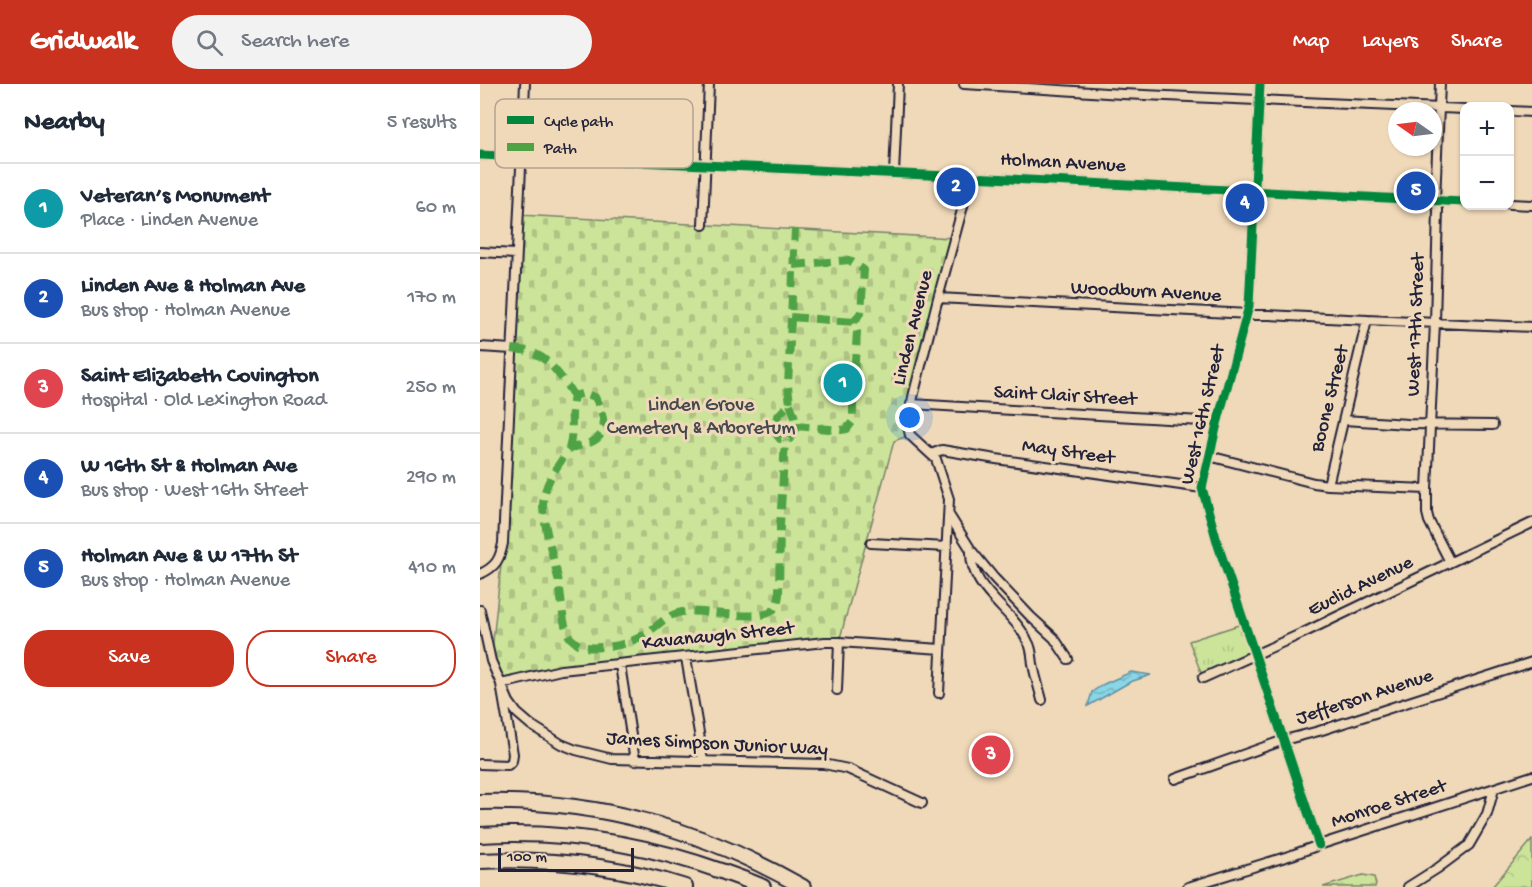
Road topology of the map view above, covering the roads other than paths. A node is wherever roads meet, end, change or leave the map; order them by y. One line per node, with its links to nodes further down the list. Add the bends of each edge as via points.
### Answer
1 (525, 84): 7 (street)
2 (709, 84): 19 (street)
3 (898, 84): 21 (street)
4 (964, 84): 8 (street)
5 (1260, 84): 8 (street, West 16th Street)
6 (1440, 84): 9 (street, West 17th Street)
7 (524, 99)
8 (1260, 100): 10 (street); 23 (street, West 16th Street)
9 (1439, 102)
10 (1388, 106)
11 (1442, 108): 12 (street)
12 (1460, 109)
13 (1514, 111): 14 (street)
14 (1532, 112)
15 (480, 155): 16 (street, Holman Avenue)
16 (495, 156)
17 (1437, 156): 24 (street, West 17th Street)
18 (693, 165): 19 (street, Holman Avenue)
19 (705, 166): 21 (street, Holman Avenue); 28 (street)
20 (520, 168): 30 (street)
21 (894, 174): 22 (street, Holman Avenue)
22 (970, 177): 23 (street, Holman Avenue); 31 (street, Linden Avenue)
23 (1255, 192): 24 (street, Holman Avenue); 32 (street, West 16th Street)
24 (1435, 200): 25 (street, Holman Avenue); 34 (street, West 17th Street)
25 (1460, 202)
26 (1514, 204): 27 (street)
27 (1532, 205)
28 (703, 225)
29 (480, 252): 30 (street)
30 (516, 254): 37 (street)
31 (938, 298): 32 (street, Woodburn Avenue); 38 (street, Linden Avenue)
32 (1246, 314): 33 (street, Woodburn Avenue); 40 (street, West 16th Street)
33 (1367, 320): 34 (street, Woodburn Avenue); 39 (street, Boone Street)
34 (1435, 323): 35 (street, Woodburn Avenue); 41 (street, West 17th Street)
35 (1532, 327)
36 (480, 347): 37 (street)
37 (512, 349): 54 (street, via 503,543 496,563)
38 (912, 404): 40 (street, Saint Clair Street); 43 (street, Linden Avenue, via 910,435)
39 (1344, 420): 41 (street); 45 (street, Boone Street)
40 (1217, 424): 44 (street, West 16th Street)
41 (1430, 424): 42 (street); 47 (street, West 17th Street)
42 (1493, 425)
43 (931, 454): 46 (street, May Street, via 942,450); 48 (street, Linden Avenue, via 949,499)
44 (1209, 456): 45 (street); 46 (street, West 16th Street)
45 (1328, 485): 47 (street)
46 (1202, 488): 58 (street, West 16th Street)
47 (1426, 489): 53 (street, West 17th Street, via 1429,521)
48 (948, 513): 51 (street, Linden Avenue); 52 (street)
49 (1532, 523): 53 (street, Euclid Avenue)
50 (871, 543): 51 (street)
51 (947, 547): 57 (street, Linden Avenue)
52 (971, 550): 60 (street); 67 (street, via 970,560 980,582 1030,644)
53 (1450, 562): 58 (street, Euclid Avenue)
54 (480, 574)
55 (480, 610): 64 (street, James Simpson Junior Way, via 491,661)
56 (839, 642): 57 (street, Kavanaugh Street); 59 (street, Kavanaugh Street); 65 (street)
57 (941, 649): 66 (street, Linden Avenue)
58 (1256, 654): 63 (street, Euclid Avenue); 68 (street, West 16th Street)
59 (686, 658): 62 (street, Kavanaugh Street); 70 (street)
60 (1068, 658)
61 (1532, 662): 68 (street, Jefferson Avenue)
62 (620, 665): 64 (street, Kavanaugh Street, via 561,670); 69 (street)
63 (1203, 678)
64 (501, 684): 69 (street, James Simpson Junior Way, via 517,713 561,744 594,756); 71 (street, via 512,761 508,765)
65 (837, 690)
66 (939, 693)
67 (1042, 700)
68 (1284, 740): 73 (street, Jefferson Avenue); 78 (street, West 16th Street)
69 (635, 761): 70 (street, James Simpson Junior Way)
70 (703, 761): 76 (street, James Simpson Junior Way, via 832,765)
71 (480, 764)
72 (1532, 776): 74 (street, Monroe Street)
73 (1174, 779)
74 (1494, 789): 78 (street, Monroe Street); 84 (street, via 1487,814 1469,845)
75 (480, 802): 82 (highway, via 563,805 640,819 743,855)
76 (922, 803)
77 (480, 835): 81 (highway, via 554,835 624,844 700,864)
78 (1319, 845): 83 (street, Monroe Street)
79 (480, 861): 80 (highway, via 604,868)
80 (685, 887)
81 (763, 887)
82 (803, 887)
83 (1188, 887)
84 (1408, 887)

